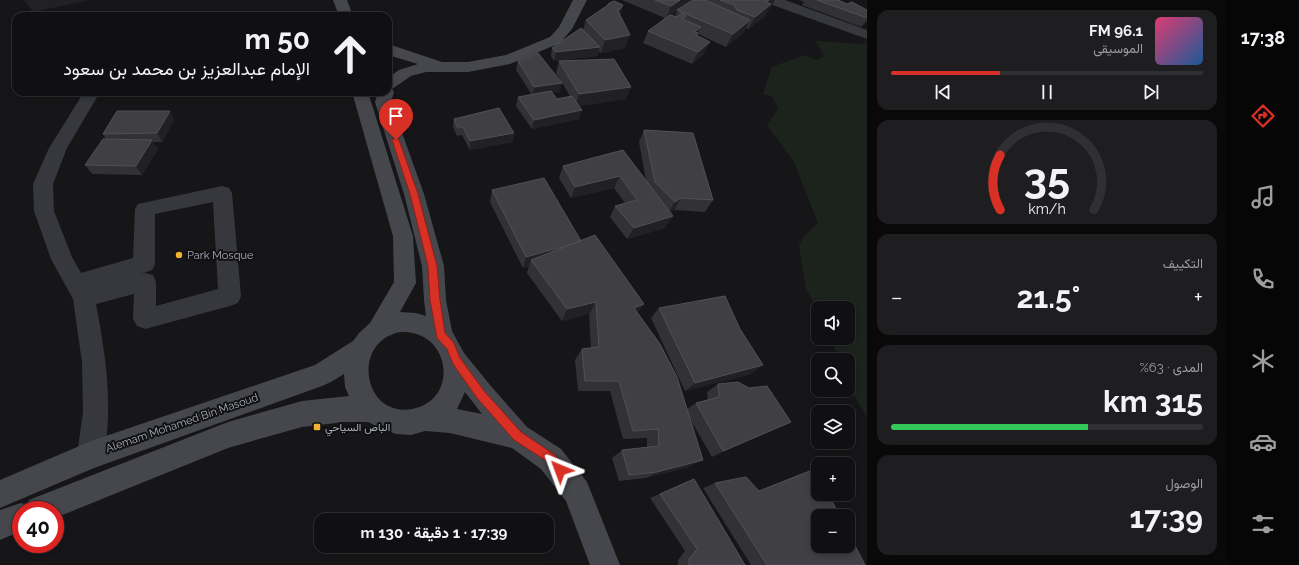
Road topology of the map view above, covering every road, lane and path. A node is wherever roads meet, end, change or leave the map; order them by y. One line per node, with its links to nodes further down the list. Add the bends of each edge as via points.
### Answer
1 (340, 0): 4 (street)
2 (580, 0): 7 (street, via 565,29 555,40 510,60 468,67)
3 (772, 0): 5 (street)
4 (344, 12)
5 (867, 35)
6 (392, 51): 7 (street)
7 (448, 66): 8 (street, via 425,67 405,73)
8 (392, 82)
9 (90, 96): 12 (street, via 58,148 43,184 44,211 62,259)
10 (361, 96): 14 (street, via 403,236 406,283)
11 (385, 96): 13 (street, via 383,102 414,194 432,266)
12 (80, 291): 12 (street, via 145,282 145,319 230,296 222,193 145,209 144,264); 19 (street, via 94,370 96,412)
13 (441, 335): 14 (street, via 430,328 403,323 389,326); 15 (street, via 451,346)
14 (369, 340): 16 (street, via 355,364 354,380 360,396); 19 (street, Alemam Mohamed Bin Masoud, via 322,374)
15 (457, 361): 17 (street, via 458,374 447,401 436,411); 18 (street, via 481,394)
16 (370, 409): 17 (street, via 386,418 404,421); 21 (street, via 302,414 228,435)
17 (422, 418): 18 (street, via 450,420)
18 (518, 436): 24 (street, via 552,458 577,492)
19 (91, 455): 20 (street, Alemam Mohamed Bin Masoud)
20 (0, 494)
21 (62, 501)
22 (12, 520): 23 (street)
23 (0, 525)
24 (605, 565)

